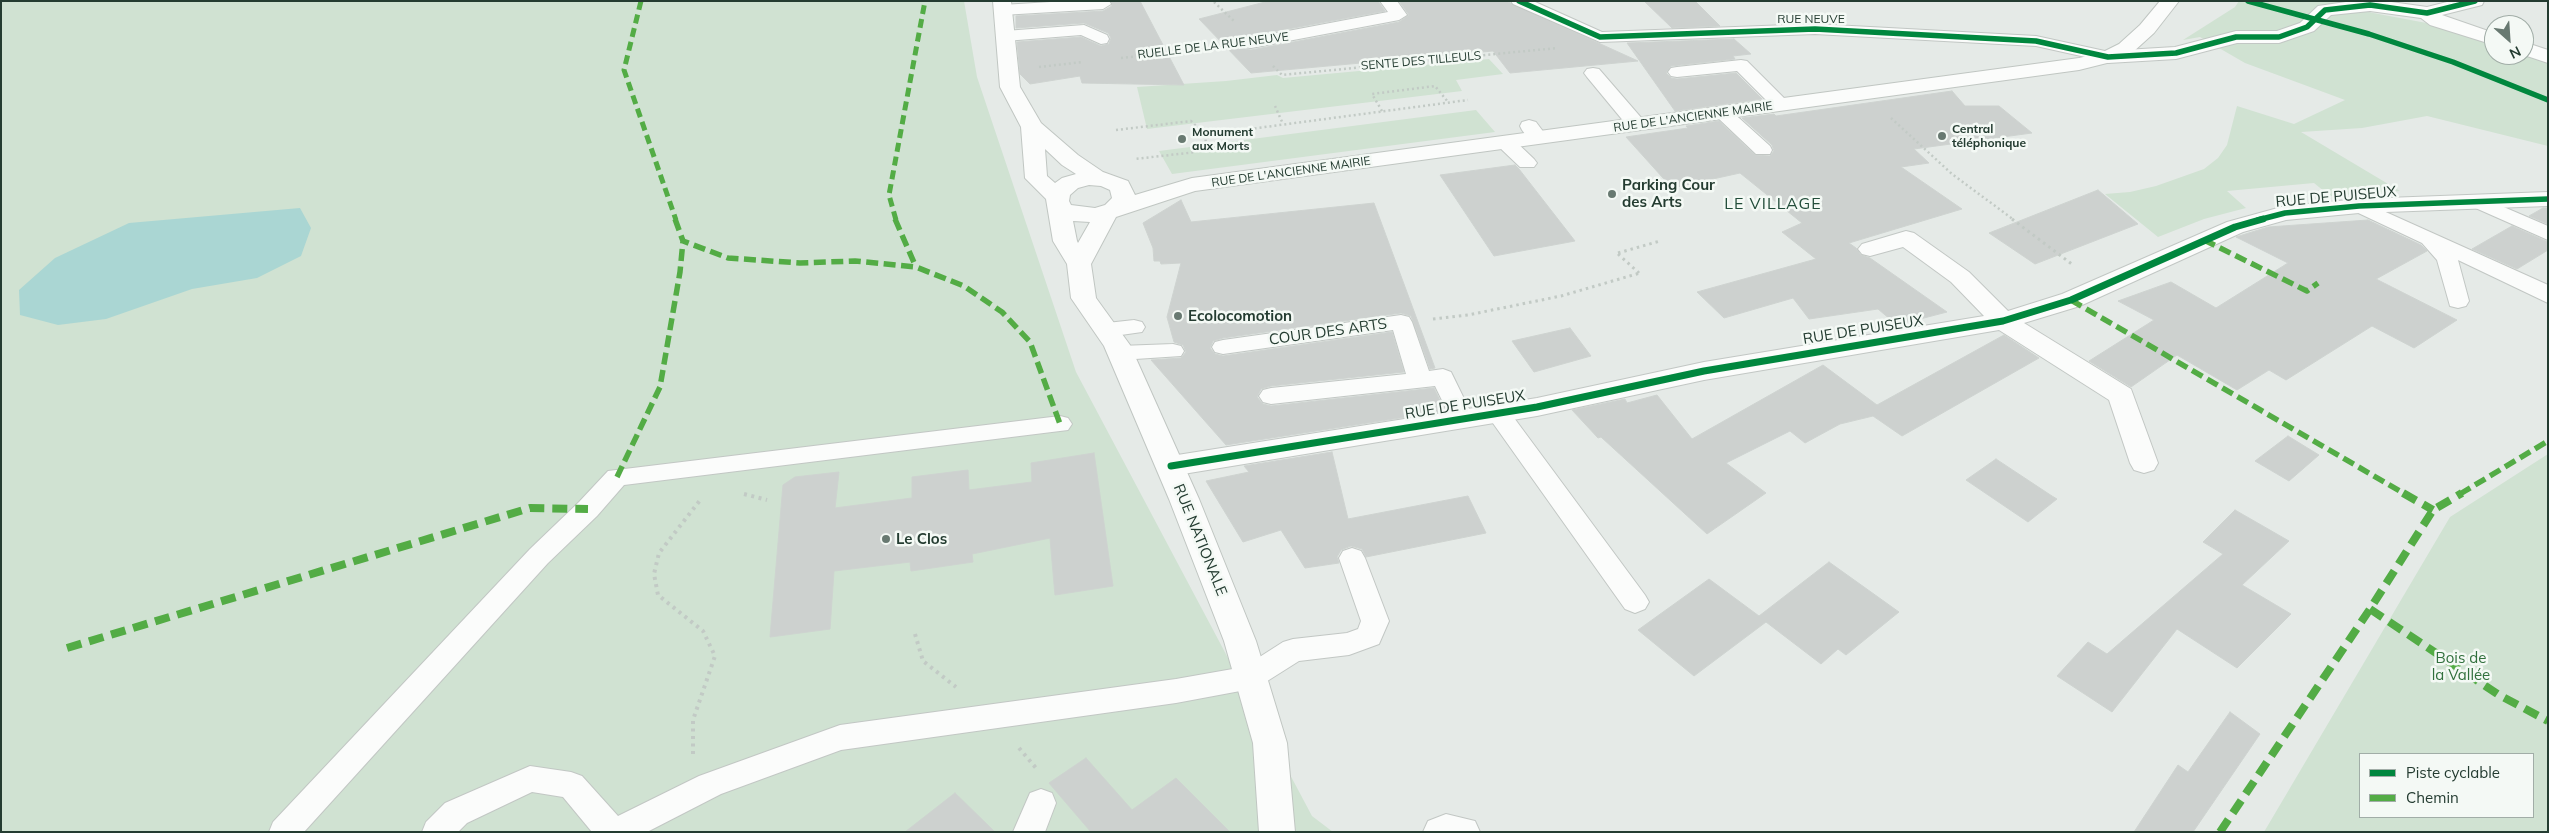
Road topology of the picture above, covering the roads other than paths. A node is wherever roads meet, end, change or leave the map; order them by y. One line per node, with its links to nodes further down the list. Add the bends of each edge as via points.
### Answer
1 (1388, 1): 11 (lane, RUELLE DE LA RUE NEUVE, via 1399,15)
2 (1519, 1): 13 (lane, RUE NEUVE, via 1600,37 1815,29 2036,42)
3 (2170, 1): 13 (street, RUE DE L'ANCIENNE MAIRIE, via 2140,37)
4 (2474, 1): 7 (street)
5 (1103, 4): 6 (lane)
6 (1002, 6): 8 (street)
7 (2427, 14): 9 (street, via 2437,21); 13 (street, via 2370,5 2325,10 2307,27 2279,37 2236,37 2176,53)
8 (1005, 36): 10 (lane, via 1084,30); 20 (street, via 1010,87)
9 (2484, 36)
10 (1101, 39)
11 (1251, 43)
12 (2534, 52): 14 (street)
13 (2108, 57): 17 (street, RUE DE L'ANCIENNE MAIRIE, via 2040,71)
14 (2548, 57)
15 (1677, 72): 17 (lane, via 1741,65)
16 (1593, 73): 19 (lane)
17 (1781, 105): 18 (street, RUE DE L'ANCIENNE MAIRIE)
18 (1723, 113): 19 (street, RUE DE L'ANCIENNE MAIRIE); 22 (lane)
19 (1637, 124): 21 (street, RUE DE L'ANCIENNE MAIRIE, via 1533,132)
20 (1032, 127): 24 (street, via 1070,160); 27 (street, via 1036,178)
21 (1506, 143): 23 (lane); 25 (street, RUE DE L'ANCIENNE MAIRIE)
22 (1763, 150)
23 (1527, 163)
24 (1102, 178): 25 (street, RUE DE L'ANCIENNE MAIRIE, via 1164,180); 27 (street, RUE DE L'ANCIENNE MAIRIE, via 1070,182 1063,187); 30 (street, via 1114,182 1124,191 1122,202)
25 (1192, 185): 30 (street, RUE DE L'ANCIENNE MAIRIE)
26 (2548, 199): 28 (street, RUE DE PUISEUX)
27 (1058, 201): 30 (street, RUE DE L'ANCIENNE MAIRIE, via 1070,213 1079,215); 34 (street, RUE NATIONALE, via 1065,241)
28 (2478, 202): 29 (street, RUE DE PUISEUX); 31 (lane)
29 (2359, 206): 32 (lane); 37 (street, RUE DE PUISEUX, via 2285,213 2235,227 2104,287)
30 (1112, 210): 34 (street)
31 (2548, 234)
32 (2427, 238): 35 (lane); 36 (lane, via 2447,258)
33 (1870, 248): 37 (street, via 1906,238 1960,277)
34 (1079, 264): 38 (street, RUE NATIONALE, via 1084,298)
35 (2548, 296)
36 (2458, 301)
37 (2003, 321): 43 (street, RUE DE PUISEUX, via 1704,370); 46 (street, via 2121,395)
38 (1120, 337): 40 (lane); 47 (street, RUE NATIONALE)
39 (1223, 347): 41 (lane, COUR DES ARTS, via 1400,322)
40 (1172, 351)
41 (1420, 380): 42 (lane); 44 (lane, via 1443,378)
42 (1271, 396)
43 (1498, 413): 44 (street, RUE DE PUISEUX); 49 (lane)
44 (1462, 419): 47 (street, RUE DE PUISEUX)
45 (1060, 424): 52 (lane, via 617,477 539,556)
46 (2144, 463)
47 (1171, 466): 50 (street, RUE NATIONALE)
48 (1352, 558): 50 (lane, via 1375,621 1369,636 1349,644 1293,650)
49 (1635, 602)
50 (1251, 677): 54 (lane, via 1176,691 840,738 710,785); 56 (street, RUE NATIONALE, via 1270,743)
51 (1041, 803): 55 (lane)
52 (284, 832)
53 (437, 832): 54 (lane, via 456,813 530,779 571,785)
54 (614, 832)
55 (1029, 832)
56 (1276, 832)
57 (1441, 832): 58 (street)
58 (1462, 832)

